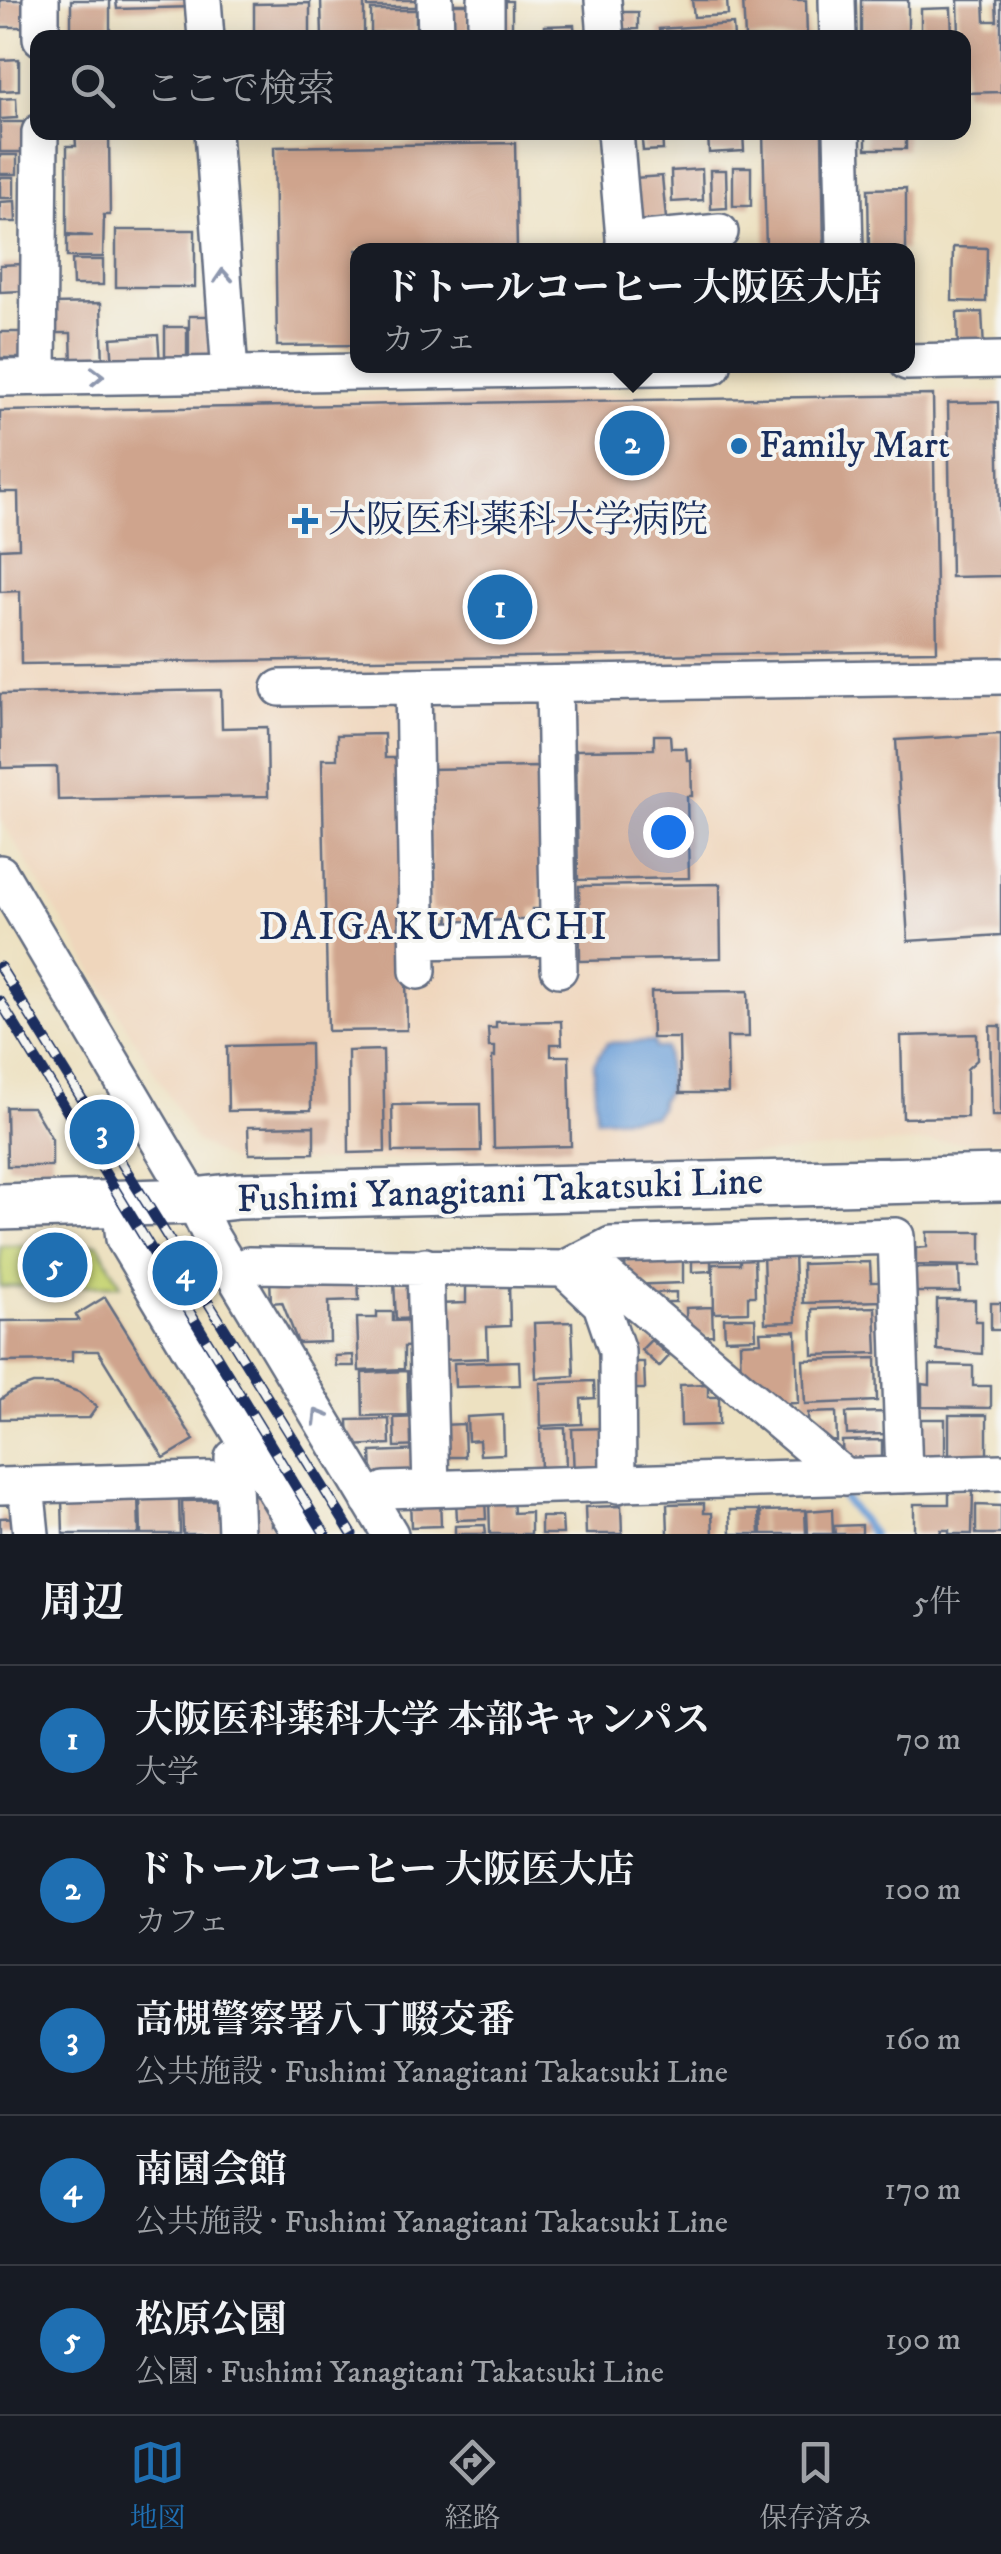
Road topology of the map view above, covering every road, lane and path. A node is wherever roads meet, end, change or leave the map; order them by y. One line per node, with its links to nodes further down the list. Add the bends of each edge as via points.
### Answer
1 (41, 0): 7 (street)
2 (203, 0): 8 (street)
3 (435, 0): 9 (street)
4 (486, 0): 10 (street)
5 (603, 0): 11 (street)
6 (837, 0): 12 (street)
7 (41, 30)
8 (205, 30)
9 (436, 30)
10 (486, 30)
11 (605, 30)
12 (838, 30)
13 (40, 140): 25 (street)
14 (213, 140): 24 (street, one-way to 14)
15 (616, 140): 18 (street)
16 (842, 140): 20 (street)
17 (720, 232): 19 (street)
18 (625, 243)
19 (645, 243)
20 (846, 243)
21 (992, 360): 22 (street)
22 (915, 362)
23 (350, 372): 24 (street)
24 (230, 374): 25 (street, one-way to 24)
25 (38, 377): 26 (street)
26 (0, 378)
27 (1001, 676): 28 (street)
28 (554, 684): 29 (street); 29 (street, via 559,954 418,956)
29 (413, 686): 30 (street)
30 (280, 688)
31 (0, 873): 33 (street)
32 (1001, 1178): 33 (main road, Fushimi Yanagitani Takatsuki Line)
33 (194, 1201): 34 (main road, Fushimi Yanagitani Takatsuki Line); 38 (street)
34 (120, 1204): 35 (main road, Fushimi Yanagitani Takatsuki Line); 39 (street, via 124,1239)
35 (0, 1206)
36 (575, 1264): 37 (street); 41 (street, via 611,1245 896,1236); 42 (street); 45 (street, via 600,1304 617,1352)
37 (425, 1266): 38 (street, via 248,1264); 46 (street)
38 (234, 1273): 47 (street, one-way to 38)
39 (246, 1444): 43 (street, via 233,1452); 50 (street)
40 (1001, 1472): 41 (street)
41 (904, 1475): 42 (street)
42 (846, 1477): 45 (street)
43 (234, 1480): 44 (street); 49 (street)
44 (13, 1485): 48 (street)
45 (618, 1485): 46 (street)
46 (431, 1488): 47 (street, via 385,1490)
47 (369, 1500): 51 (street)
48 (31, 1534)
49 (236, 1534)
50 (301, 1534)
51 (390, 1534)

